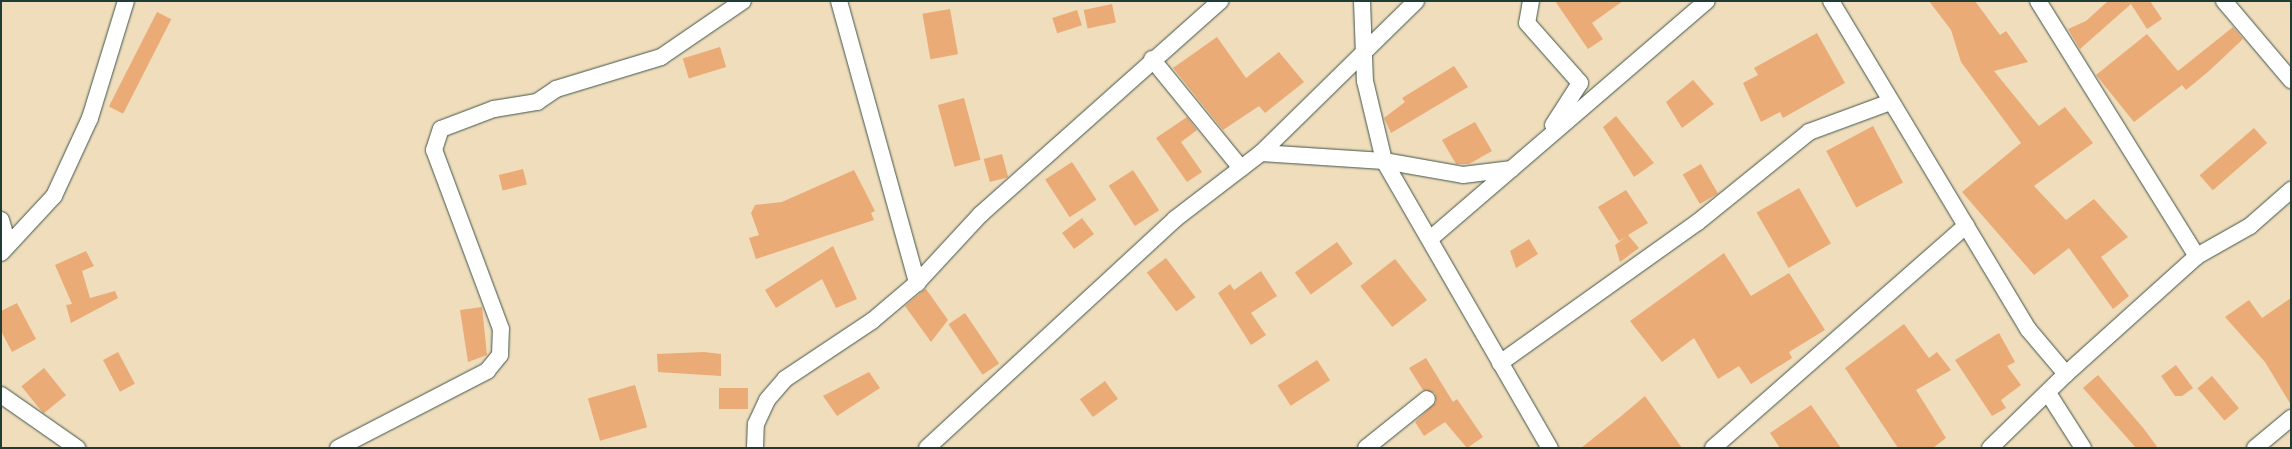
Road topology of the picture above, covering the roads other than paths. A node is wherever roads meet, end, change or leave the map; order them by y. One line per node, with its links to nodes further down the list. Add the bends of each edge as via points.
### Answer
1 (126, 1): 25 (street, via 90,118 54,196)
2 (743, 1): 35 (street, via 662,57 556,89 537,102 494,109 441,130 434,150 501,329 500,354 487,371)
3 (840, 1): 27 (street)
4 (1220, 1): 13 (street)
5 (1362, 1): 12 (street)
6 (1416, 1): 12 (street)
7 (1531, 1): 16 (street, via 1527,23 1580,83)
8 (1708, 1): 16 (street)
9 (1831, 1): 15 (street)
10 (2038, 1): 26 (street)
11 (2224, 1): 14 (street)
12 (1363, 52): 17 (street); 18 (street)
13 (1152, 59): 19 (street); 27 (street, via 980,215)
14 (2291, 80)
15 (1890, 102): 23 (street); 28 (street, via 1809,132 1698,222)
16 (1545, 138): 20 (street)
17 (1260, 153): 18 (street); 19 (street)
18 (1384, 161): 20 (street, via 1463,175); 24 (street)
19 (1241, 168): 37 (street, via 1175,219)
20 (1512, 169): 24 (street)
21 (2291, 190): 26 (street, via 2250,226)
22 (1, 220): 25 (street)
23 (1966, 226): 29 (street, via 2028,328); 40 (street)
24 (1430, 239): 28 (street)
25 (5, 248)
26 (2197, 256): 29 (street)
27 (916, 283): 36 (street, via 872,321 785,379 767,400 756,424)
28 (1500, 363): 39 (street)
29 (2066, 374): 30 (street)
30 (2048, 393): 41 (street); 42 (street)
31 (1, 395): 34 (street)
32 (1427, 400): 38 (street)
33 (2291, 418): 43 (street)
34 (76, 448)
35 (338, 448)
36 (755, 448)
37 (927, 448)
38 (1366, 448)
39 (1550, 448)
40 (1713, 448)
41 (1990, 448)
42 (2083, 448)
43 (2255, 448)

